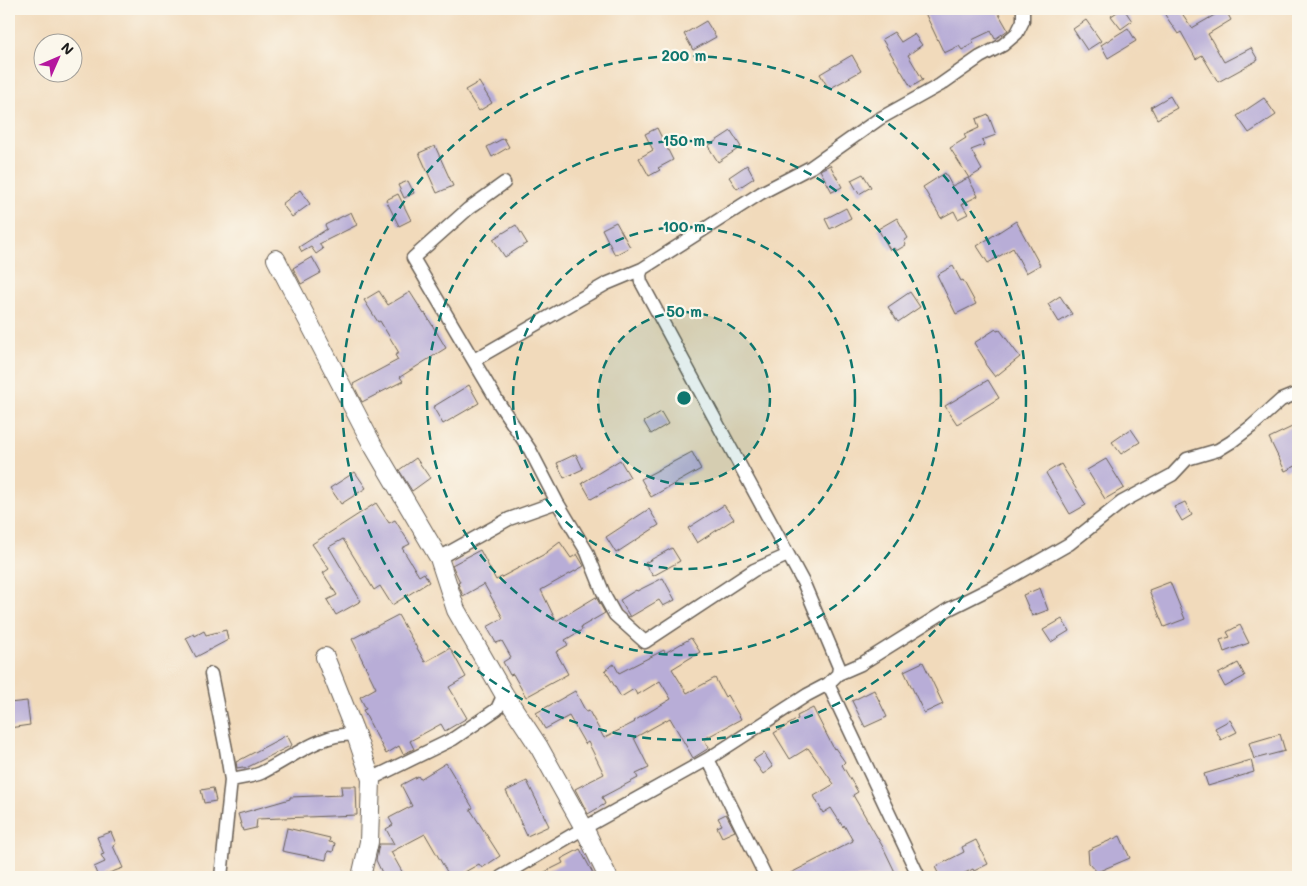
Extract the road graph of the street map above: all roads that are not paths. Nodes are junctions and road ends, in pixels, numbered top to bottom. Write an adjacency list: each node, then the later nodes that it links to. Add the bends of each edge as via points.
1 (1023, 9): 4 (street, via 1023,21 1017,33 1003,45)
2 (504, 183): 5 (street, via 468,209 413,258)
3 (276, 259): 9 (street, via 372,444)
4 (642, 269): 5 (street, via 606,284); 8 (street, via 641,282)
5 (474, 360): 7 (street, via 530,450)
6 (1298, 393): 12 (street, via 1281,400 1218,450 1186,459 1172,475 1122,502 1069,544 949,609 861,664)
7 (556, 502): 8 (street, via 588,552 615,615 645,642 754,570); 9 (street, via 509,520)
8 (788, 555): 12 (street, via 839,666)
9 (439, 558): 14 (street, via 456,610)
10 (325, 657): 15 (street)
11 (211, 674): 18 (street)
12 (838, 674): 13 (street)
13 (828, 684): 16 (street); 25 (street)
14 (500, 702): 17 (street, via 453,739); 19 (street, via 516,714 539,747)
15 (356, 734): 17 (street); 18 (street, via 344,733 315,743 258,774)
16 (708, 759): 19 (street); 24 (street)
17 (371, 778): 21 (street, via 369,842)
18 (231, 780): 20 (street)
19 (584, 828): 22 (street); 23 (street)
20 (221, 877)
21 (361, 877)
22 (501, 877)
23 (608, 877)
24 (766, 877)
25 (919, 877)

